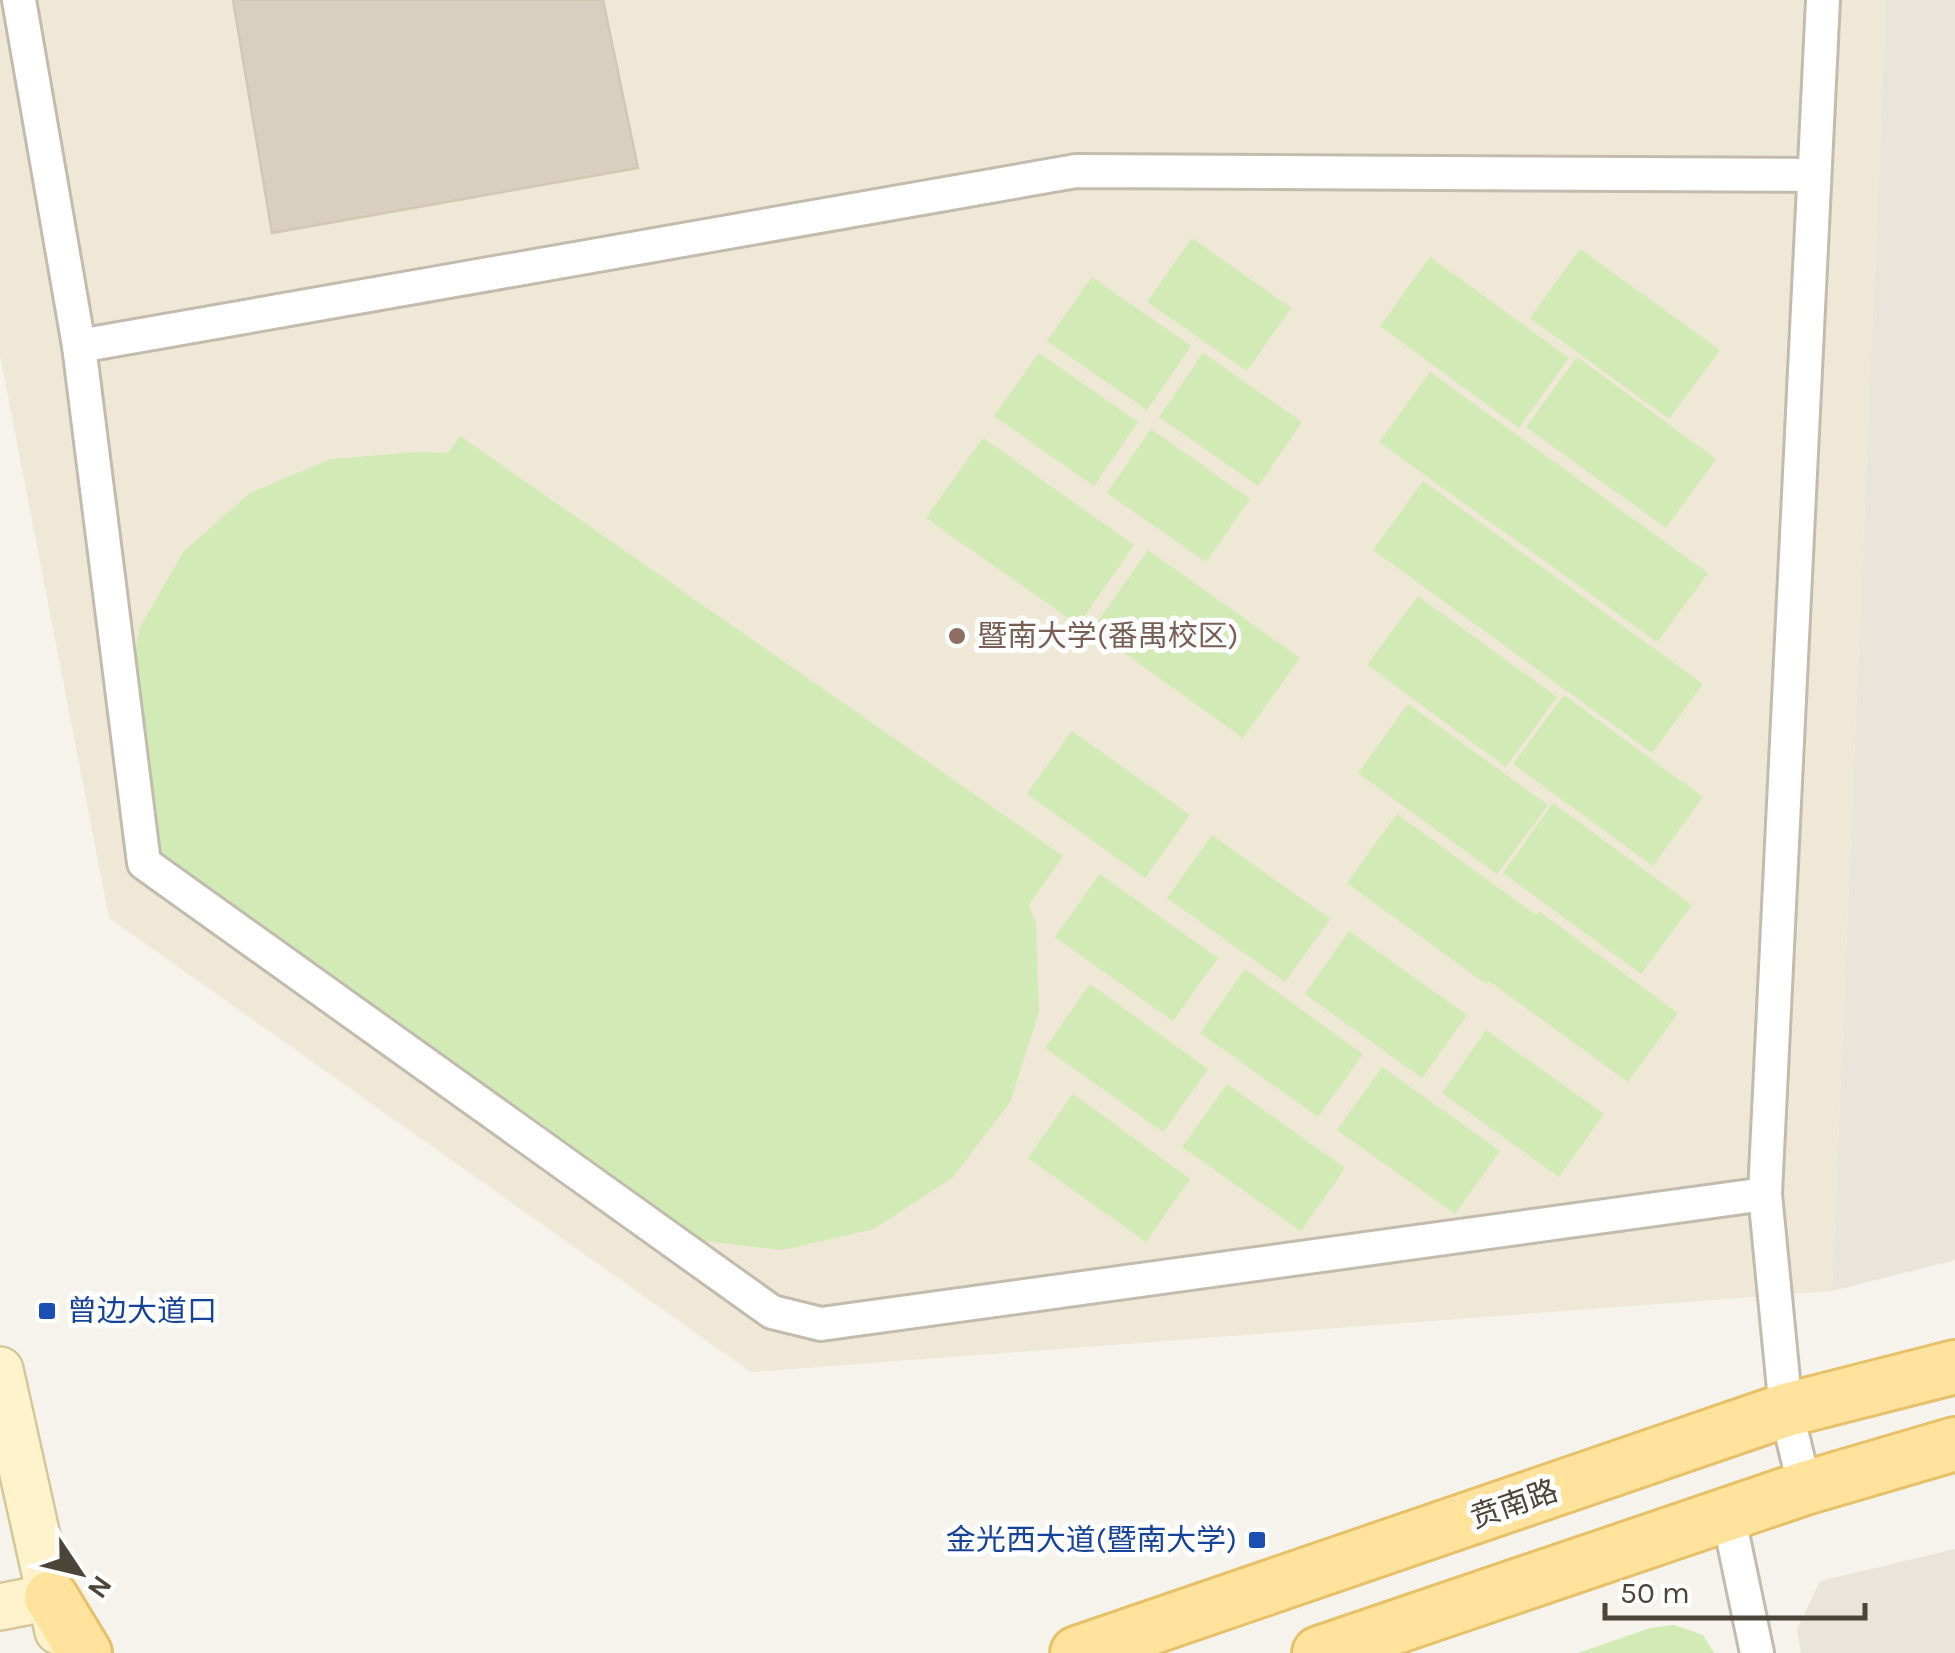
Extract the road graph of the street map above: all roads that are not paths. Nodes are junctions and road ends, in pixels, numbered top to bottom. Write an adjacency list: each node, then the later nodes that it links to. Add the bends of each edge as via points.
1 (19, 0): 4 (street)
2 (1822, 0): 3 (street)
3 (1814, 175): 4 (street, via 1076,171); 5 (street)
4 (79, 346): 5 (street, via 144,863 772,1312 821,1324)
5 (1766, 1194): 8 (street)
6 (1955, 1367): 8 (main road, 贲南路)
7 (0, 1370): 12 (main road)
8 (1786, 1410): 10 (street); 16 (main road, 贲南路)
9 (1955, 1444): 10 (main road)
10 (1804, 1488): 11 (main road)
11 (1728, 1514): 17 (main road); 18 (street)
12 (52, 1597): 13 (main road); 14 (main road); 15 (main road)
13 (0, 1607)
14 (62, 1653)
15 (85, 1653)
16 (1077, 1653)
17 (1318, 1653)
18 (1757, 1653)

